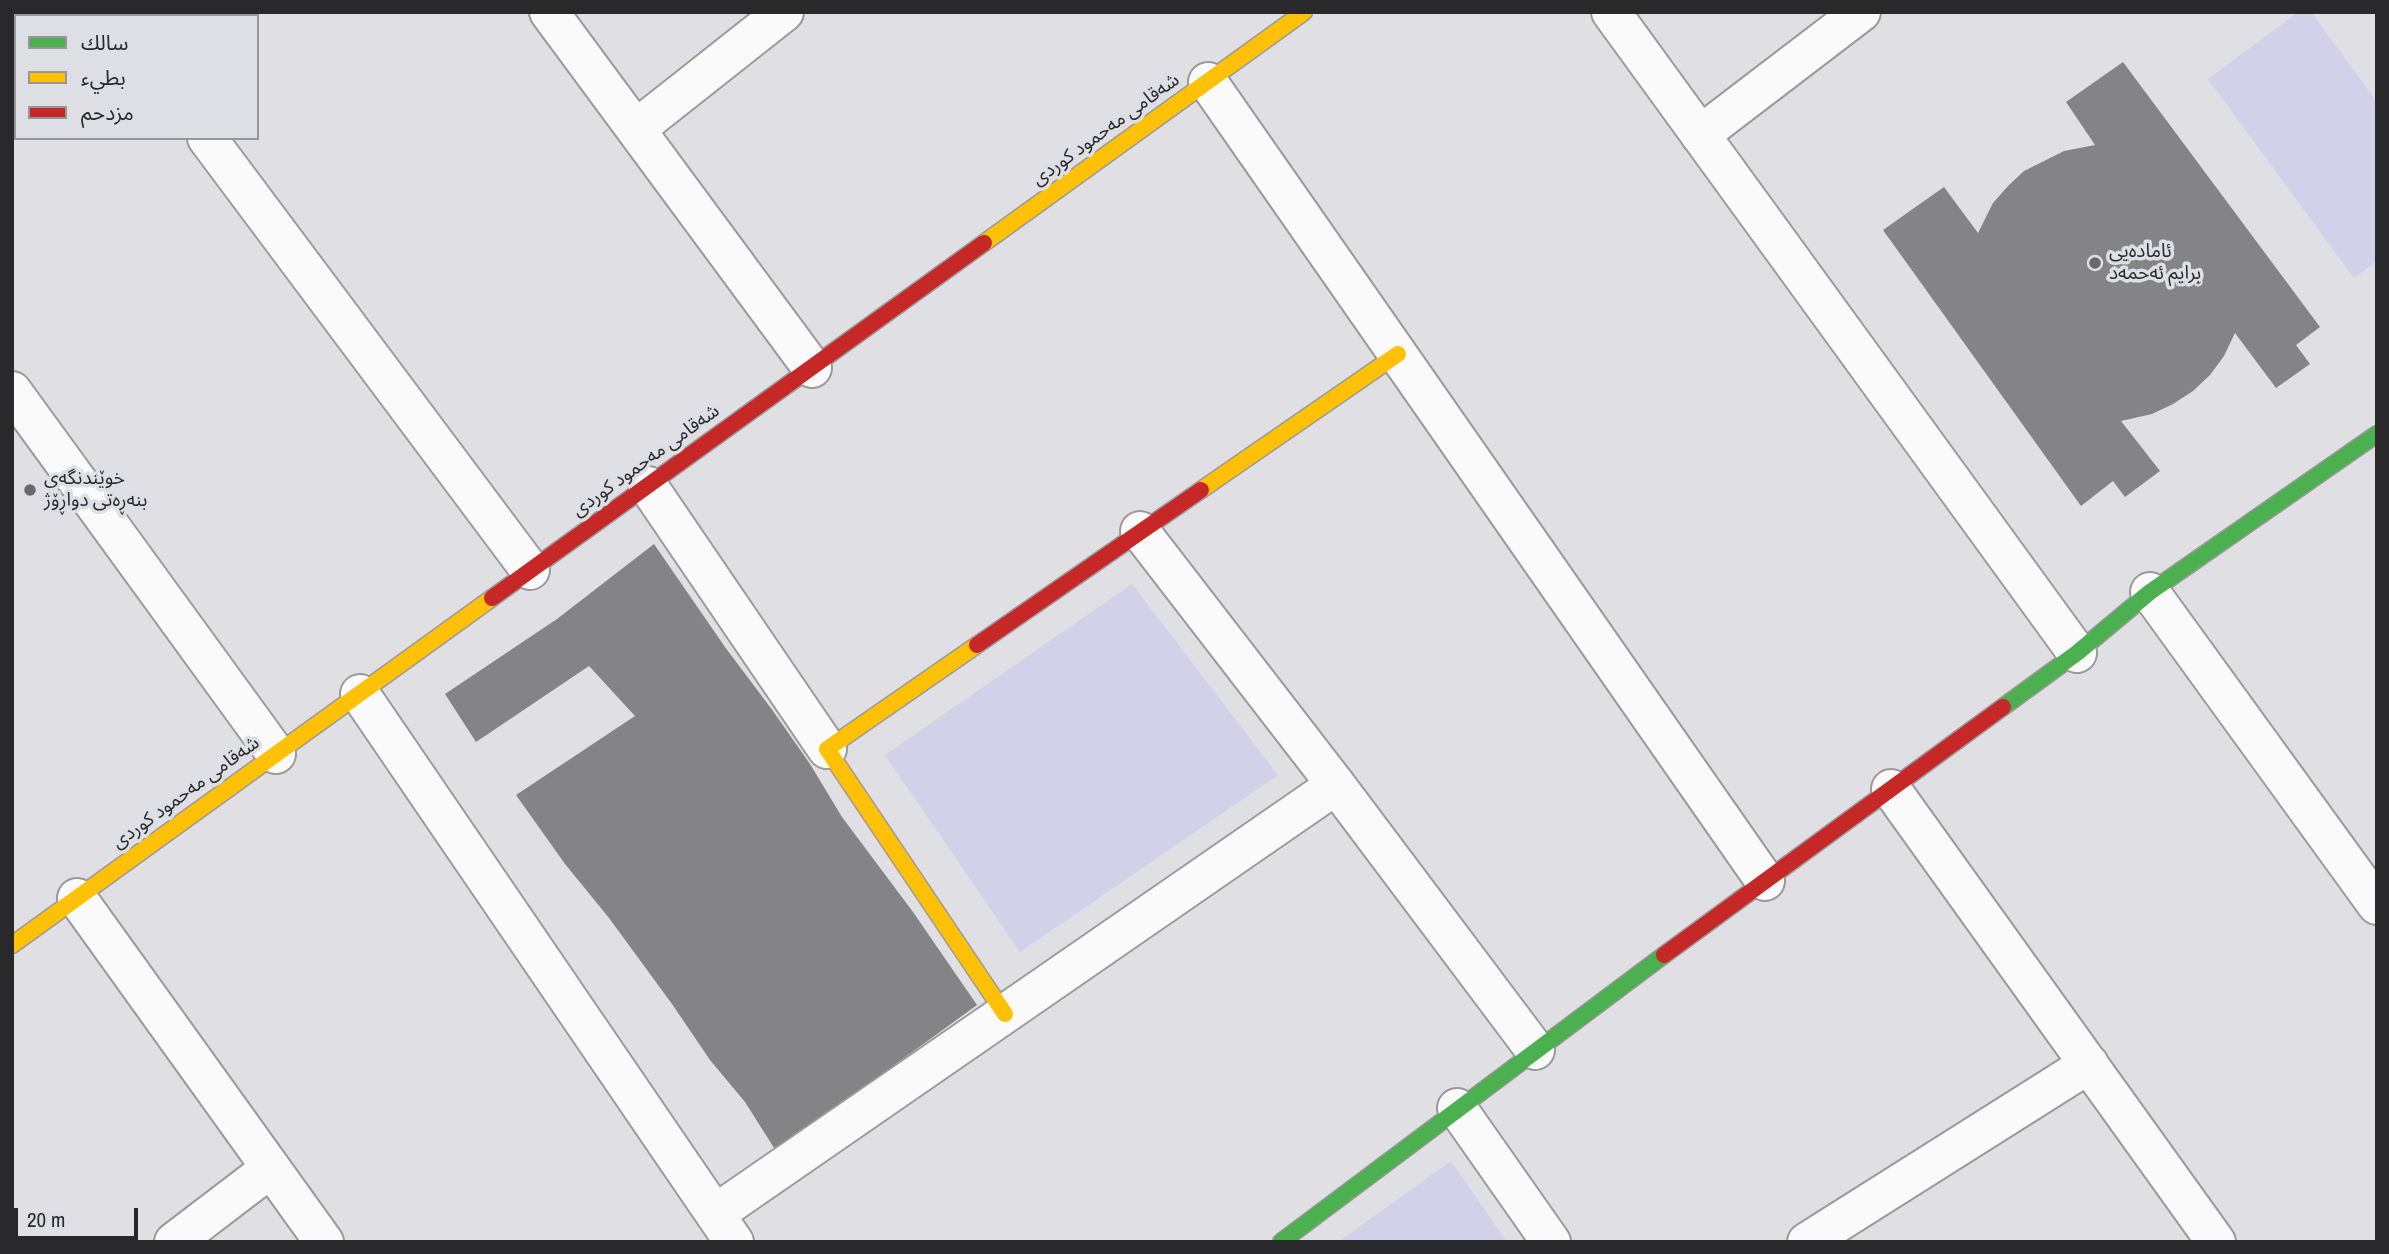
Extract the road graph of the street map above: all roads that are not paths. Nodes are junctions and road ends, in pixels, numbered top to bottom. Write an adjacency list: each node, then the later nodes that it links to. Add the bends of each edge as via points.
1 (549, 12): 7 (street)
2 (784, 12): 7 (street)
3 (1304, 12): 6 (street, شەقامی مەحمود کوردی)
4 (1611, 12): 8 (street)
5 (1861, 12): 8 (street)
6 (1208, 82): 10 (street); 11 (street, شەقامی مەحمود کوردی)
7 (636, 130): 11 (street)
8 (1700, 135): 18 (street)
9 (208, 140): 16 (street)
10 (1398, 355): 15 (street); 24 (street)
11 (812, 368): 14 (street, شەقامی مەحمود کوردی)
12 (12, 391): 21 (street)
13 (2377, 434): 17 (street)
14 (648, 486): 16 (street, شەقامی مەحمود کوردی); 20 (street)
15 (1140, 531): 20 (street); 22 (street)
16 (530, 570): 19 (street, شەقامی مەحمود کوردی)
17 (2150, 592): 18 (street); 26 (street)
18 (2077, 653): 23 (street)
19 (360, 694): 21 (street, شەقامی مەحمود کوردی); 33 (street)
20 (827, 749): 28 (street)
21 (276, 754): 25 (street, شەقامی مەحمود کوردی)
22 (1336, 785): 28 (street); 29 (street)
23 (1891, 789): 24 (street); 30 (street)
24 (1765, 881): 29 (street)
25 (77, 898): 27 (street, شەقامی مەحمود کوردی); 32 (street)
26 (2377, 905)
27 (12, 945)
28 (1005, 1014): 33 (street)
29 (1535, 1050): 31 (street)
30 (2089, 1064): 38 (street); 39 (street)
31 (1457, 1108): 36 (street); 37 (street)
32 (271, 1168): 34 (street); 35 (street)
33 (724, 1228)
34 (174, 1242)
35 (324, 1242)
36 (1281, 1242)
37 (1551, 1242)
38 (1807, 1242)
39 (2216, 1242)

